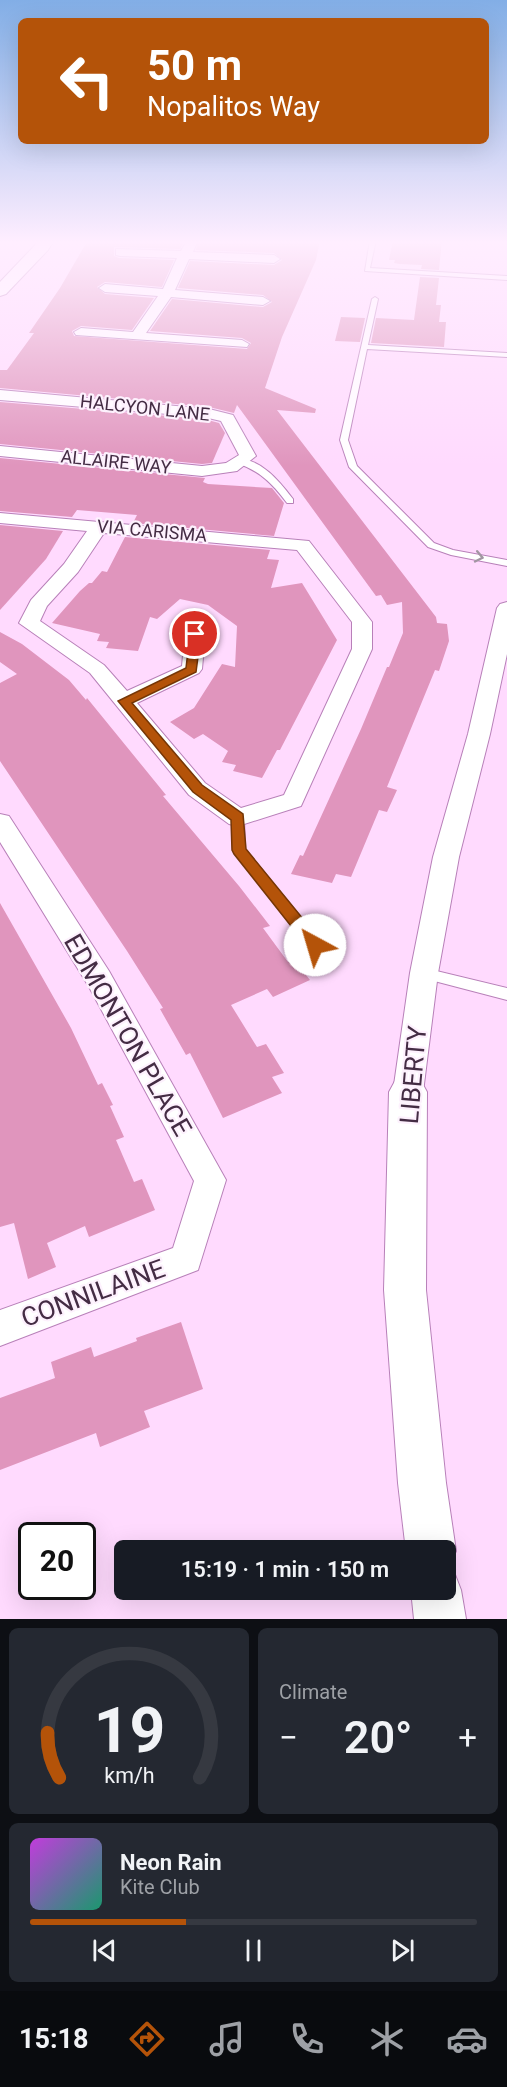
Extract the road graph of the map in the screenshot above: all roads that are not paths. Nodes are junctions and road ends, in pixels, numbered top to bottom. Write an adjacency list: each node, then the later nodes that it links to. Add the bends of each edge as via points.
1 (151, 316): 4 (street)
2 (372, 316): 6 (lane)
3 (81, 332): 4 (street)
4 (137, 336): 5 (street)
5 (242, 344)
6 (365, 347): 7 (lane); 14 (lane, one-way to 14, via 344,440 353,467 431,545)
7 (507, 356)
8 (0, 395): 10 (street, HALCYON LANE, via 204,411 227,418 248,456)
9 (0, 450): 10 (street, ALLAIRE WAY, via 202,471)
10 (236, 464): 11 (lane, via 260,468 273,477)
11 (290, 501)
12 (0, 518): 13 (street, VIA CARISMA)
13 (99, 527): 18 (street, via 71,568 38,604 29,623 97,669); 19 (street, VIA CARISMA, via 303,545 362,622 362,649 293,800)
14 (507, 563)
15 (507, 608): 17 (street, LIBERTY)
16 (195, 634): 18 (street, via 192,669)
17 (500, 668): 22 (street, LIBERTY, via 478,734 446,857)
18 (124, 701): 19 (street, via 197,789)
19 (238, 818): 21 (lane, via 239,850)
20 (0, 822): 25 (street, EDMONTON PLACE, via 99,979 210,1180)
21 (315, 945)
22 (424, 973): 23 (lane); 24 (street, LIBERTY)
23 (507, 994)
24 (408, 1092): 27 (street, LIBERTY, via 405,1290)
25 (186, 1259): 26 (street, CONNILAINE)
26 (0, 1328)
27 (430, 1540)
28 (437, 1600): 29 (street)
29 (440, 1619)

